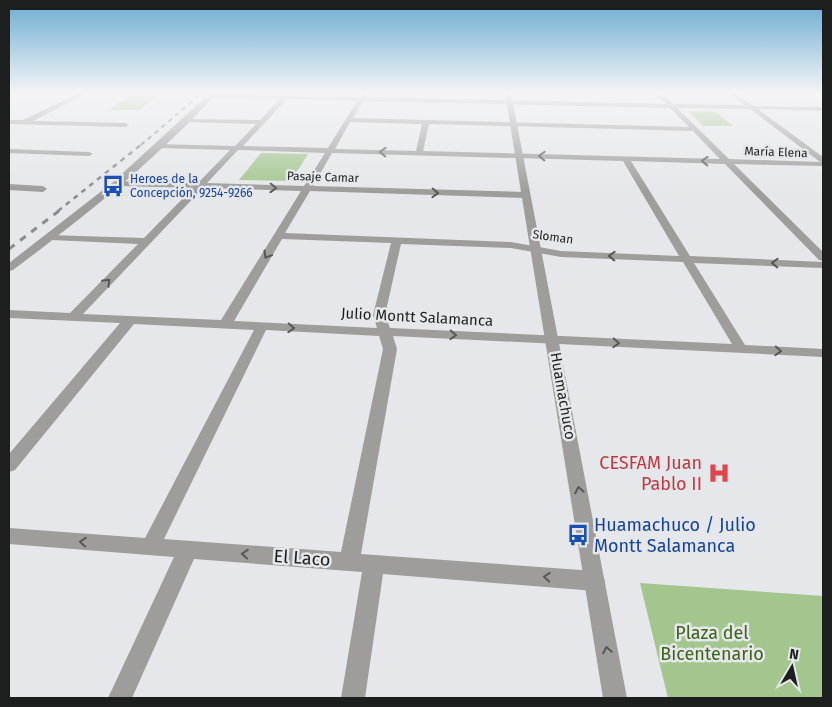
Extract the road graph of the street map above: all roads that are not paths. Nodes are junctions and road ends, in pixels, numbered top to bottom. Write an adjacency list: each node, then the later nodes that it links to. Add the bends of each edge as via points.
1 (180, 126): 10 (street)
2 (258, 126): 11 (street)
3 (344, 126): 12 (street)
4 (425, 126): 14 (street)
5 (514, 126): 16 (street, Huamachuco)
6 (586, 126): 9 (street)
7 (692, 126): 9 (street)
8 (777, 126): 18 (street)
9 (695, 129): 19 (street)
10 (159, 146): 11 (street, María Elena); 21 (street)
11 (237, 148): 12 (street, María Elena); 22 (street)
12 (330, 150): 14 (street, María Elena, one-way to 12); 25 (street)
13 (9, 151): 15 (street)
14 (419, 153): 16 (street, María Elena)
15 (89, 154)
16 (519, 156): 17 (street, María Elena, one-way to 16); 26 (street, Huamachuco)
17 (626, 159): 19 (street, María Elena, one-way to 17); 33 (street)
18 (823, 160)
19 (727, 161): 20 (street, María Elena); 32 (street)
20 (823, 164)
21 (119, 183): 22 (street, Pasaje Camar); 27 (street)
22 (200, 185): 25 (street, Pasaje Camar, one-way to 25); 30 (street)
23 (9, 188): 24 (street)
24 (43, 189)
25 (307, 189): 26 (street, Pasaje Camar, one-way to 26); 28 (street)
26 (526, 196): 31 (street, Huamachuco)
27 (52, 236): 30 (street); 35 (street)
28 (278, 236): 29 (street, Sloman); 39 (street, one-way to 39)
29 (397, 240): 31 (street, Sloman); 41 (street, via 379,316)
30 (147, 241): 37 (street, one-way to 30)
31 (536, 249): 33 (street, Sloman, one-way to 31, via 561,254); 42 (street, Huamachuco)
32 (823, 258)
33 (686, 259): 34 (street, Sloman, one-way to 33); 43 (street)
34 (823, 265)
35 (9, 268)
36 (9, 314): 37 (street, Julio Montt Salamanca)
37 (73, 317): 38 (street, Julio Montt Salamanca)
38 (130, 320): 39 (street, Julio Montt Salamanca); 45 (street)
39 (225, 324): 40 (street, Julio Montt Salamanca)
40 (262, 326): 41 (street, Julio Montt Salamanca, one-way to 41); 48 (street)
41 (385, 332): 42 (street, Julio Montt Salamanca, one-way to 42); 50 (street, via 390,349)
42 (553, 340): 43 (street, Julio Montt Salamanca, one-way to 43); 52 (street, Huamachuco, one-way to 42)
43 (741, 349): 44 (street, Julio Montt Salamanca, one-way to 44)
44 (823, 353)
45 (15, 450): 46 (street)
46 (9, 465)
47 (9, 536): 48 (street, El Laco, one-way to 47)
48 (150, 547): 49 (street, El Laco)
49 (188, 549): 50 (street, El Laco, one-way to 49); 53 (street)
50 (349, 562): 51 (street, El Laco)
51 (374, 564): 52 (street, El Laco, one-way to 51); 54 (street)
52 (595, 581): 55 (street, Huamachuco, one-way to 52)
53 (120, 698)
54 (353, 698)
55 (616, 698)

